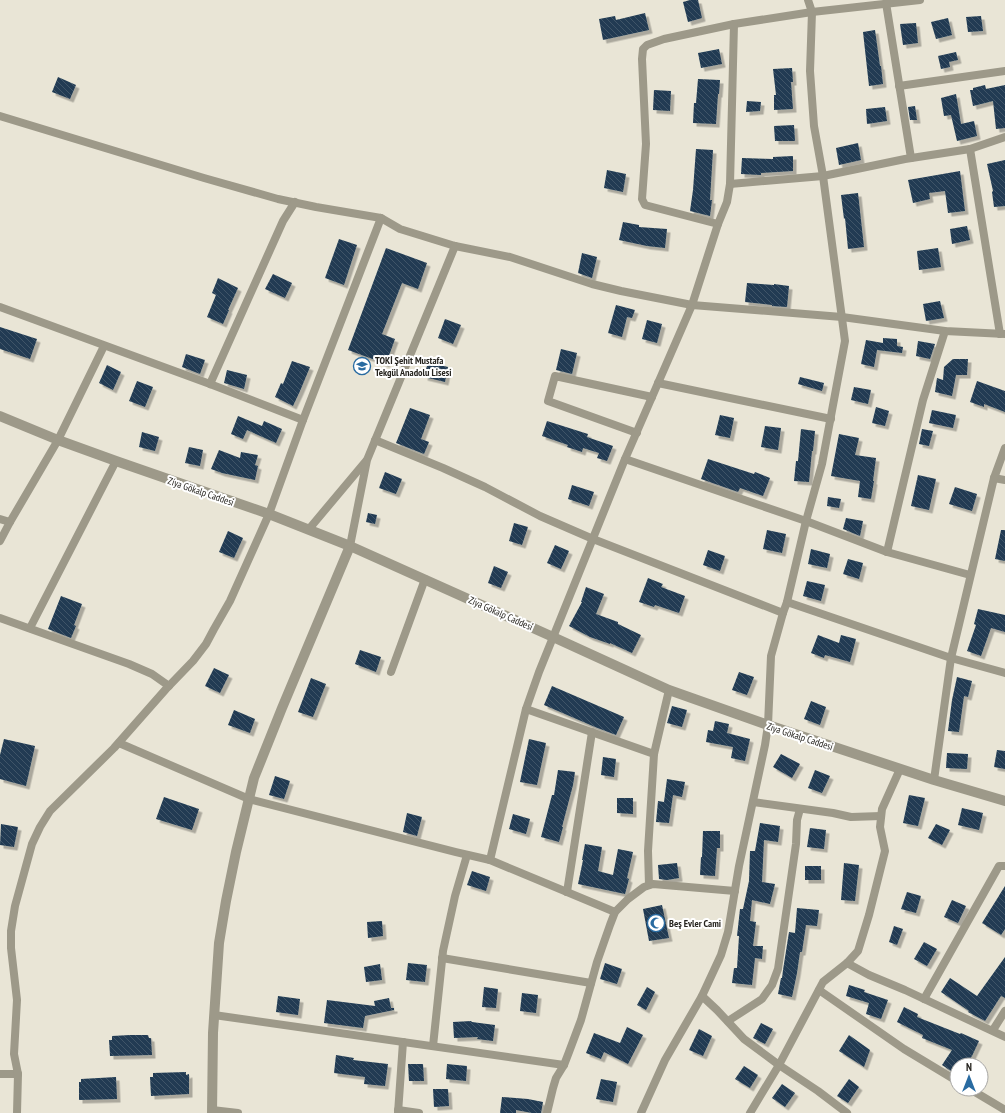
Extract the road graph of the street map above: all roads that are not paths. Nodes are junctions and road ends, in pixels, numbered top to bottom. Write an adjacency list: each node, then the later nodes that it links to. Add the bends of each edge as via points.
1 (808, 0): 4 (street)
2 (920, 0): 3 (street)
3 (886, 3): 4 (street); 7 (street)
4 (812, 12): 5 (street); 12 (street, via 810,71 814,126)
5 (734, 24): 13 (street); 16 (street, via 647,44 643,49 642,59 646,144 642,198 645,205)
6 (1005, 71): 7 (street)
7 (899, 86): 11 (street)
8 (0, 116): 14 (street, via 204,178)
9 (1005, 137): 10 (street)
10 (970, 149): 11 (street); 22 (street)
11 (912, 158): 12 (street)
12 (823, 176): 13 (street); 20 (street)
13 (730, 184): 16 (street, via 727,202)
14 (295, 202): 15 (street); 25 (street, via 283,221)
15 (381, 218): 17 (street, via 400,229); 29 (street)
16 (718, 224): 18 (street)
17 (455, 246): 18 (street, via 510,256 592,284); 32 (street)
18 (692, 305): 20 (street); 24 (street)
19 (0, 307): 23 (street)
20 (842, 317): 21 (street); 28 (street, via 845,341)
21 (945, 331): 22 (street); 47 (street, via 922,400)
22 (1003, 334)
23 (104, 346): 25 (street); 31 (street)
24 (658, 383): 26 (street); 28 (street)
25 (210, 384): 29 (street)
26 (652, 397): 30 (street); 30 (street, via 555,376 548,401)
27 (0, 416): 31 (street, Ziya Gökalp Caddesi)
28 (831, 419): 41 (street)
29 (303, 420): 39 (street)
30 (637, 433): 34 (street)
31 (58, 440): 36 (street, Ziya Gökalp Caddesi); 42 (street)
32 (375, 440): 35 (street); 44 (street, via 444,468 540,516)
33 (1005, 448): 37 (street)
34 (625, 459): 41 (street); 44 (street)
35 (366, 460): 43 (street); 46 (street)
36 (116, 461): 39 (street, Ziya Gökalp Caddesi); 53 (street)
37 (994, 478): 38 (street); 48 (street)
38 (1005, 480)
39 (269, 514): 43 (street, Ziya Gökalp Caddesi); 58 (street, via 230,601 206,644)
40 (0, 519): 42 (street)
41 (806, 521): 47 (street); 50 (street)
42 (10, 522): 45 (street)
43 (309, 529): 46 (street, Ziya Gökalp Caddesi)
44 (593, 539): 51 (street); 54 (street)
45 (0, 541)
46 (350, 546): 49 (street, Ziya Gökalp Caddesi); 67 (street, via 254,778)
47 (887, 552): 48 (street)
48 (970, 576): 55 (street)
49 (424, 579): 54 (street, Ziya Gökalp Caddesi); 56 (street)
50 (787, 602): 51 (street); 55 (street)
51 (784, 613): 61 (street, via 771,656)
52 (0, 618): 53 (street)
53 (30, 628): 58 (street, via 129,664 152,674)
54 (553, 637): 59 (street, Ziya Gökalp Caddesi); 60 (street)
55 (951, 658): 57 (street); 66 (street)
56 (391, 672)
57 (1005, 673)
58 (169, 686): 63 (street)
59 (668, 690): 61 (street, Ziya Gökalp Caddesi); 64 (street)
60 (526, 709): 62 (street); 73 (street)
61 (768, 725): 65 (street, Ziya Gökalp Caddesi); 69 (street)
62 (592, 732): 64 (street); 77 (street)
63 (119, 743): 67 (street); 95 (street, via 50,811 32,844 11,931 16,1000 14,1054)
64 (654, 754): 75 (street, via 648,851)
65 (900, 769): 66 (street, Ziya Gökalp Caddesi); 71 (street)
66 (934, 780): 68 (street, Ziya Gökalp Caddesi)
67 (249, 799): 72 (street); 86 (street, via 219,943)
68 (1005, 800)
69 (753, 802): 70 (street); 76 (street)
70 (800, 809): 71 (street, via 851,817); 87 (street, via 778,969 762,999)
71 (881, 816): 80 (street, via 880,827 885,851 858,951)
72 (467, 855): 73 (street); 79 (street)
73 (490, 860): 77 (street)
74 (1005, 866): 84 (street, via 999,866)
75 (649, 885): 76 (street); 78 (street, via 628,899)
76 (735, 891): 83 (street, via 721,955)
77 (567, 892): 78 (street)
78 (615, 912): 81 (street)
79 (442, 958): 81 (street); 91 (street)
80 (847, 962): 82 (street, via 823,982); 84 (street, via 869,975)
81 (591, 983): 92 (street, via 581,1020)
82 (819, 990): 93 (street); 96 (street, via 904,1049)
83 (702, 996): 87 (street); 105 (street, via 665,1060)
84 (924, 999): 88 (street)
85 (1005, 1011): 88 (street)
86 (214, 1014): 90 (street); 100 (street)
87 (728, 1021): 93 (street, via 744,1039)
88 (993, 1030): 89 (street)
89 (1005, 1037)
90 (403, 1042): 91 (street); 99 (street)
91 (433, 1046): 92 (street)
92 (564, 1065): 104 (street, via 552,1088)
93 (779, 1065): 106 (street); 107 (street)
94 (0, 1074): 95 (street)
95 (18, 1074): 101 (street)
96 (949, 1076)
97 (983, 1097): 98 (street)
98 (1005, 1110)
99 (398, 1111): 103 (street)
100 (212, 1112): 102 (street)
101 (17, 1113)
102 (238, 1113)
103 (419, 1113)
104 (547, 1113)
105 (641, 1113)
106 (750, 1113)
107 (847, 1113)

